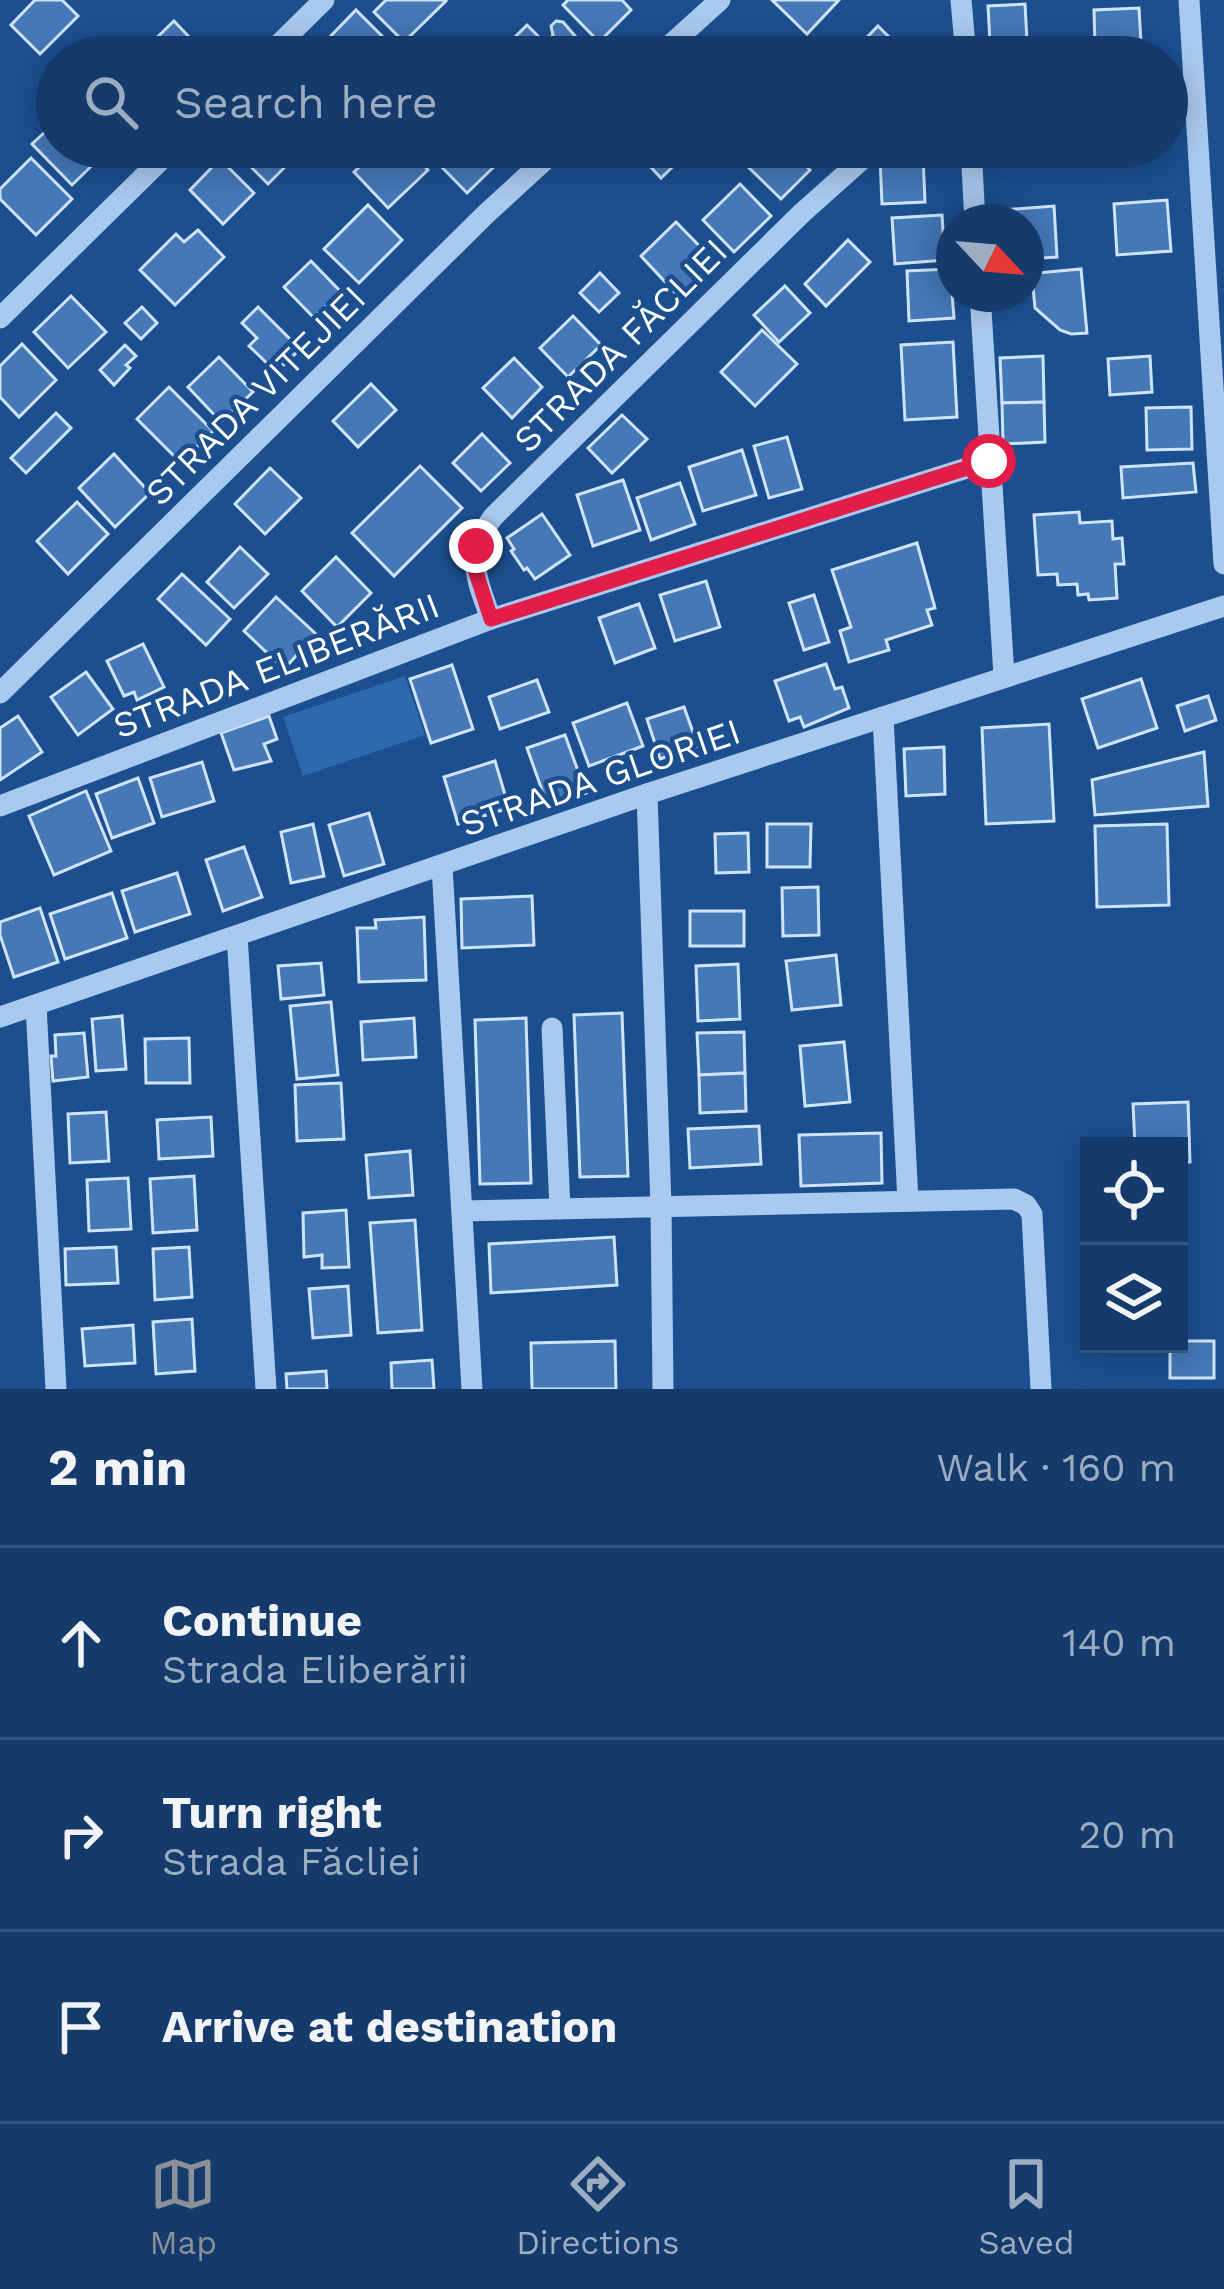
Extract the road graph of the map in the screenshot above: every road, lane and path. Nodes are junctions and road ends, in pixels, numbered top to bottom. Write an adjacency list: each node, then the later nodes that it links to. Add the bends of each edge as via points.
1 (324, 0): 5 (street)
2 (719, 0): 6 (street)
3 (961, 0): 7 (street)
4 (1189, 0): 15 (street)
5 (287, 36)
6 (680, 36)
7 (964, 36)
8 (153, 168): 14 (street)
9 (536, 168): 21 (street, STRADA VITEJIEI)
10 (853, 168): 19 (street, STRADA FĂCLIEI, via 493,517 474,566)
11 (972, 168): 12 (street)
12 (975, 204)
13 (981, 312): 16 (street)
14 (0, 318)
15 (1221, 442): 17 (street)
16 (989, 461): 19 (street, STRADA ELIBERĂRII); 20 (street)
17 (1224, 564)
18 (1224, 606): 20 (street, STRADA GLORIEI)
19 (491, 619): 24 (street, STRADA ELIBERĂRII)
20 (1004, 676): 22 (street, STRADA GLORIEI)
21 (0, 693)
22 (883, 717): 23 (street, STRADA GLORIEI); 30 (street)
23 (647, 794): 25 (street, STRADA GLORIEI); 31 (street)
24 (0, 806)
25 (442, 866): 26 (street, STRADA GLORIEI); 33 (street)
26 (237, 935): 27 (street, STRADA GLORIEI); 35 (street)
27 (36, 1005): 28 (street, STRADA GLORIEI); 34 (street)
28 (0, 1017)
29 (552, 1028): 32 (street)
30 (908, 1202): 31 (street); 38 (street, via 1026,1205)
31 (661, 1207): 32 (street); 37 (street)
32 (560, 1209): 33 (street)
33 (462, 1211): 36 (street)
34 (56, 1389)
35 (266, 1389)
36 (472, 1389)
37 (663, 1389)
38 (1041, 1389)

